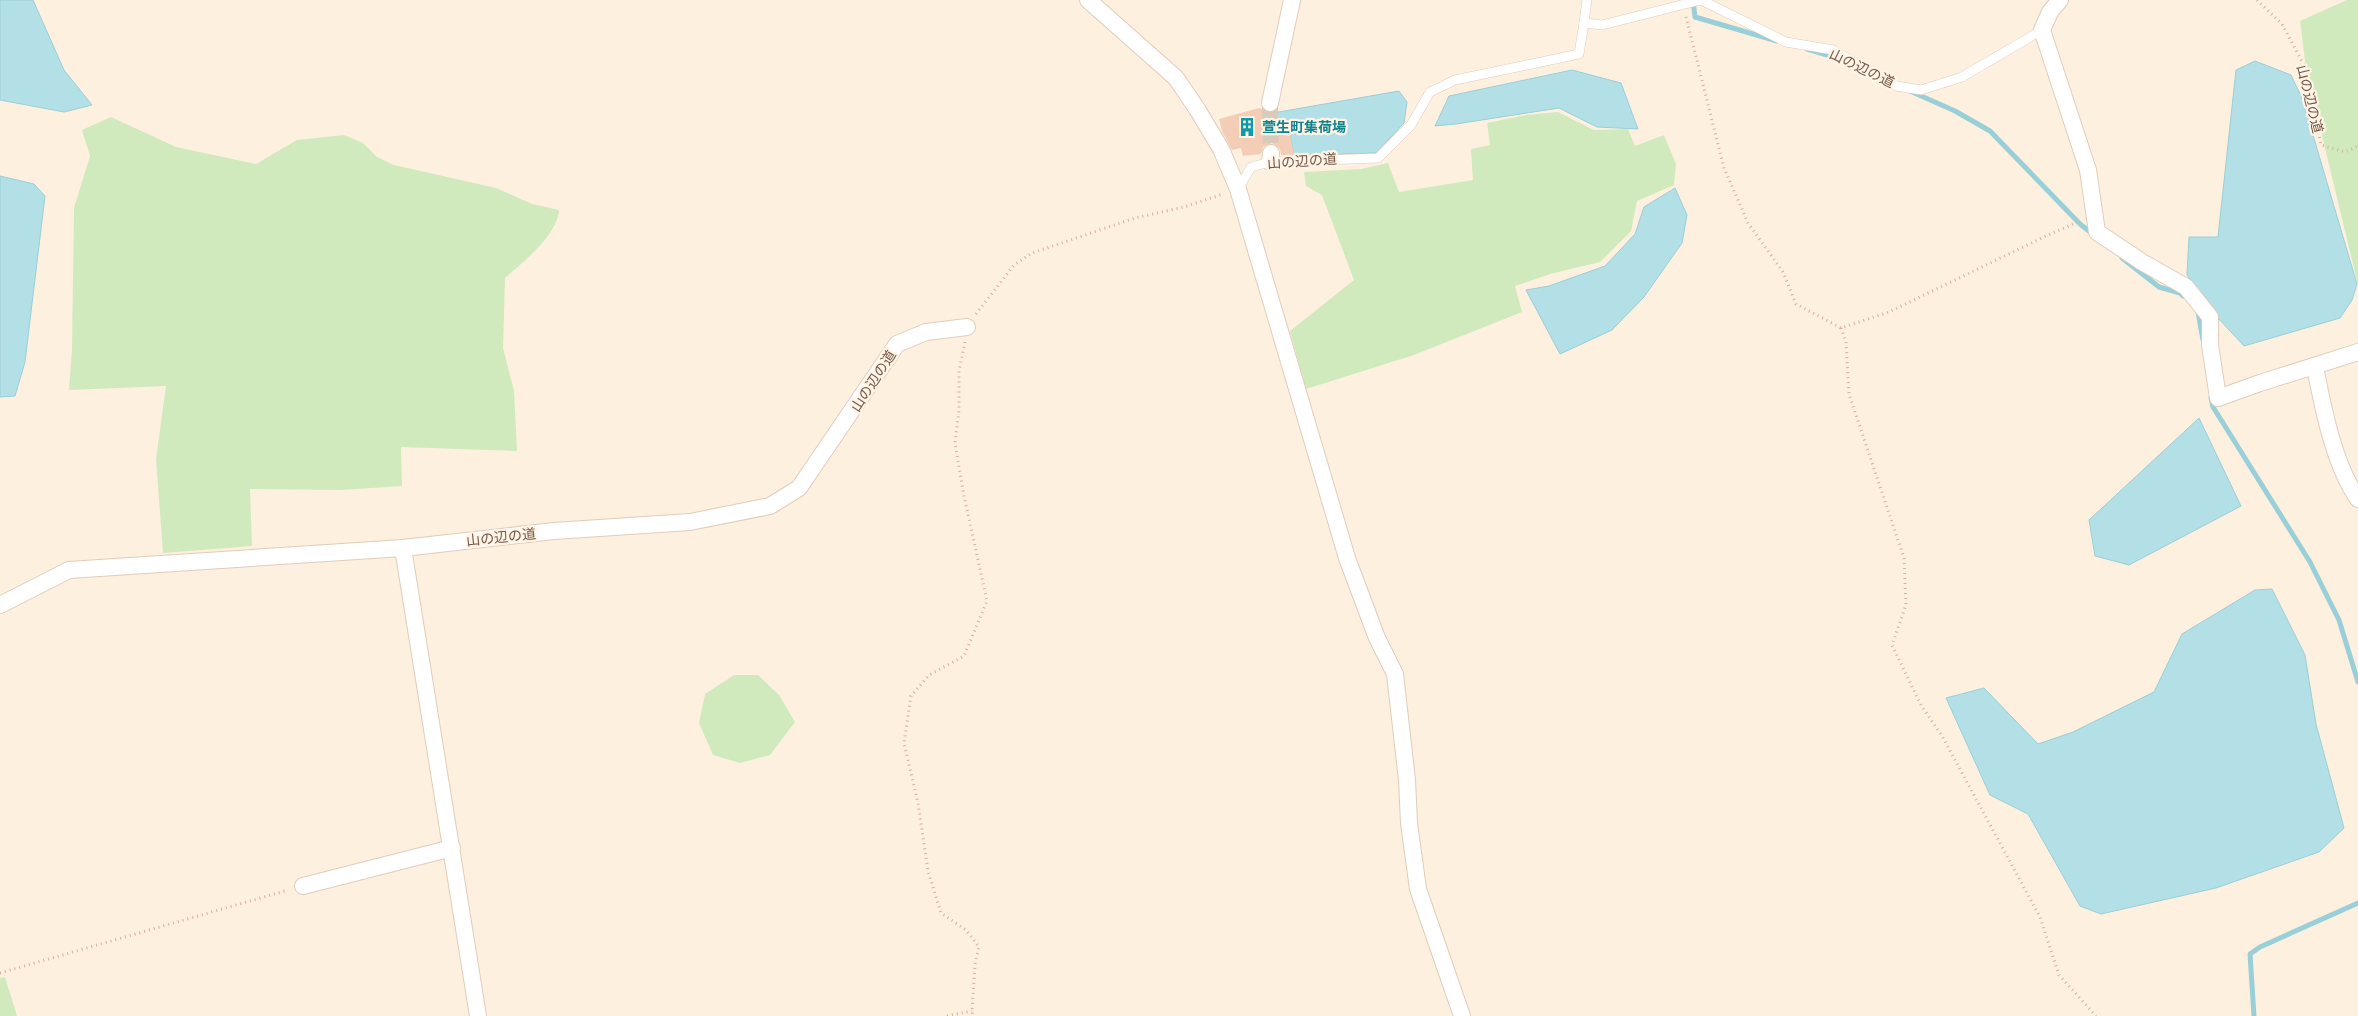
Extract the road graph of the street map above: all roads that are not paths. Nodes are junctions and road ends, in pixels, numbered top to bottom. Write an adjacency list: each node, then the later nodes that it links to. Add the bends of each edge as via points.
1 (1088, 0): 9 (street, via 1176,78 1221,149)
2 (1292, 0): 8 (street)
3 (1587, 0): 6 (lane)
4 (1701, 0): 6 (lane, 山の辺の道, via 1602,25); 7 (lane, 山の辺の道, via 1786,42 1833,50 1896,86 1921,90 1962,77)
5 (2060, 0): 7 (street)
6 (1584, 23): 9 (lane, 山の辺の道, via 1579,54 1463,78 1430,92 1411,125 1378,158 1271,157 1251,167)
7 (2042, 30): 12 (street, via 2088,170 2097,232 2186,287 2210,317 2210,346 2218,398)
8 (1270, 103)
9 (1238, 189): 19 (street, via 1347,558 1377,638 1395,674 1418,888)
10 (967, 327): 14 (street, 山の辺の道, via 926,332 897,344 799,488 770,506 690,522 554,531)
11 (2358, 352): 12 (street)
12 (2315, 367): 13 (street, via 2323,407 2344,475)
13 (2358, 499)
14 (403, 548): 15 (street, 山の辺の道, via 69,570); 16 (street)
15 (0, 605)
16 (452, 848): 17 (street); 18 (street)
17 (303, 886)
18 (478, 1016)
19 (1462, 1016)

